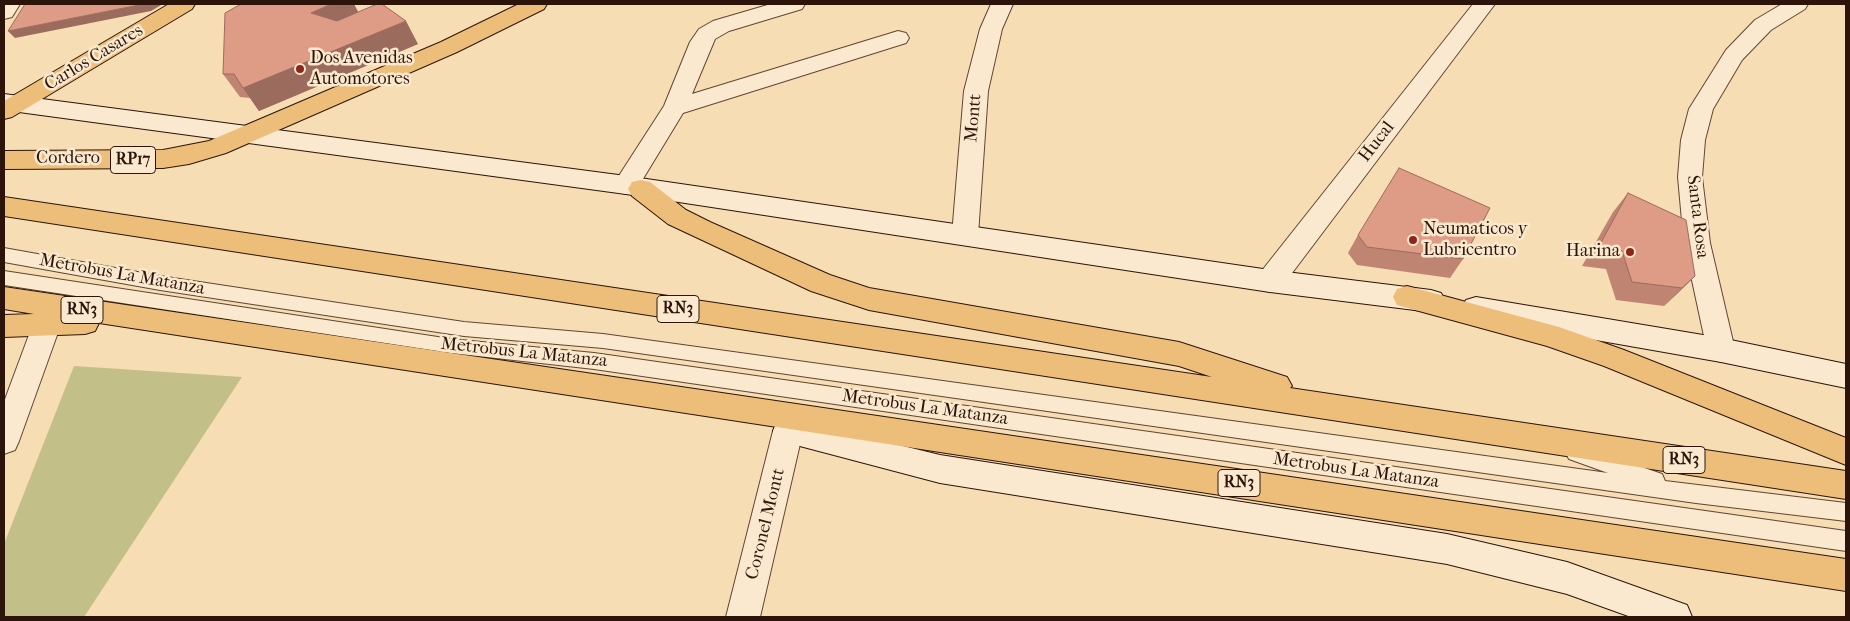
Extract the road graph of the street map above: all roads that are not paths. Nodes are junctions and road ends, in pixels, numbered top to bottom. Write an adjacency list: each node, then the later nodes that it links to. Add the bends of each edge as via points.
1 (9, 4): 8 (street)
2 (184, 4): 10 (main road, Carlos Casares)
3 (536, 4): 12 (main road, RP17, via 449,47)
4 (794, 4): 11 (street, via 721,26 707,34)
5 (1002, 4): 16 (street, Montt, via 976,91)
6 (1484, 4): 19 (street, Hucal)
7 (1797, 4): 26 (street, Santa Rosa, via 1763,25 1734,55 1701,108 1690,177 1698,243)
8 (4, 12)
9 (898, 38): 11 (street)
10 (8, 106): 12 (street)
11 (675, 107): 14 (street)
12 (248, 134): 13 (main road, Cordero / RP17, via 208,150 163,159); 14 (street)
13 (4, 160)
14 (634, 187): 16 (street); 29 (main road, via 677,217 701,229 821,283 869,299 1179,354)
15 (4, 207): 29 (main road, RN3)
16 (965, 236): 19 (street)
17 (4, 255): 35 (lane, Metrobus La Matanza, via 464,329 603,340)
18 (4, 278): 25 (lane, Metrobus La Matanza)
19 (1270, 281): 20 (street)
20 (1407, 297): 26 (street); 33 (main road, via 1549,335)
21 (4, 298): 22 (main road, RN3)
22 (161, 321): 23 (main road); 28 (main road, RN3)
23 (47, 324): 24 (main road); 32 (street)
24 (4, 326)
25 (452, 346): 28 (lane, via 560,364); 37 (lane, Metrobus La Matanza, via 594,361)
26 (1721, 350): 27 (street)
27 (1846, 376)
28 (632, 392): 30 (main road, RN3); 38 (main road, RN3)
29 (1352, 411): 31 (main road, RN3)
30 (788, 431): 39 (street, Coronel Montt); 40 (street, via 940,469 1447,549 1567,578)
31 (1522, 435): 34 (main road, RN3); 35 (lane, Metrobus La Matanza)
32 (4, 441)
33 (1846, 452)
34 (1846, 485)
35 (1696, 494): 36 (lane, Metrobus La Matanza)
36 (1846, 512)
37 (1846, 542)
38 (1846, 575)
39 (743, 617)
40 (1674, 617)

